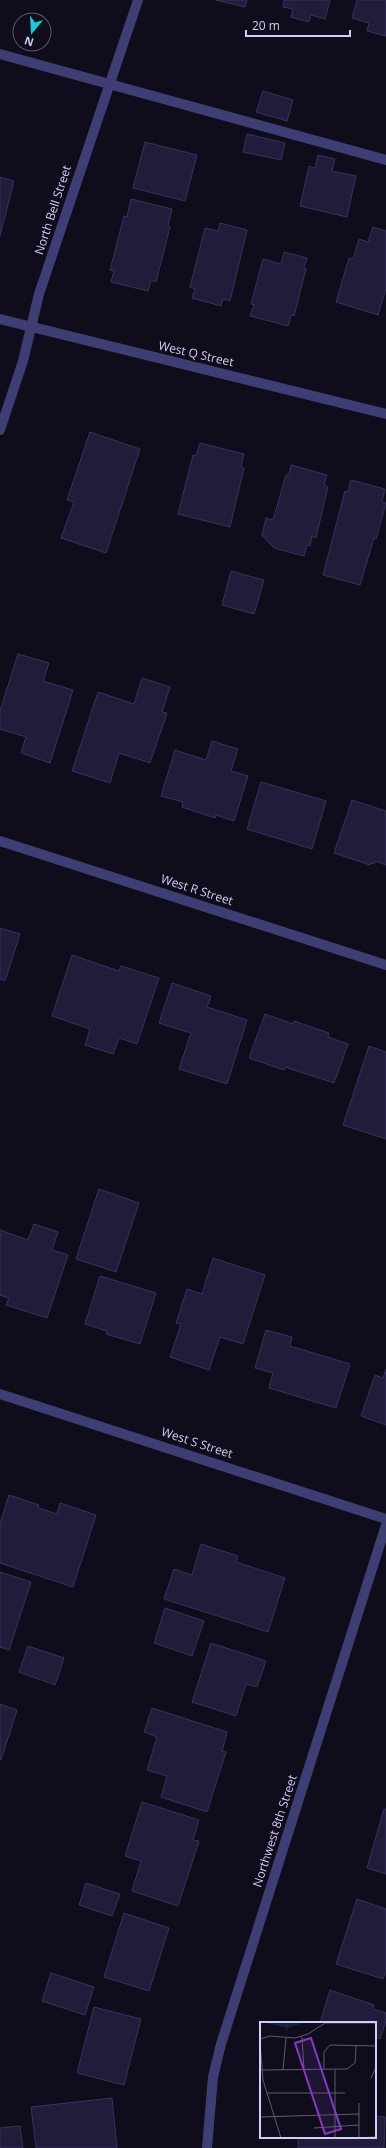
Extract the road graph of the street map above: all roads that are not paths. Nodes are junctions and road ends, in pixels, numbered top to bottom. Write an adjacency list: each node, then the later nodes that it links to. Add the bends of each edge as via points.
1 (138, 0): 3 (street, North Bell Street)
2 (0, 54): 3 (street)
3 (109, 84): 4 (street); 6 (street, North Bell Street, via 39,294)
4 (386, 160)
5 (0, 319): 6 (street, West Q Street)
6 (31, 327): 7 (street, West Q Street); 8 (street, North Bell Street, via 23,361)
7 (386, 414)
8 (0, 430)
9 (0, 841): 10 (street, West R Street)
10 (386, 965)
11 (0, 1394): 12 (street, West S Street)
12 (386, 1519)
13 (386, 1525): 14 (street, Northwest 8th Street, via 221,2044 213,2077)
14 (207, 2148)

